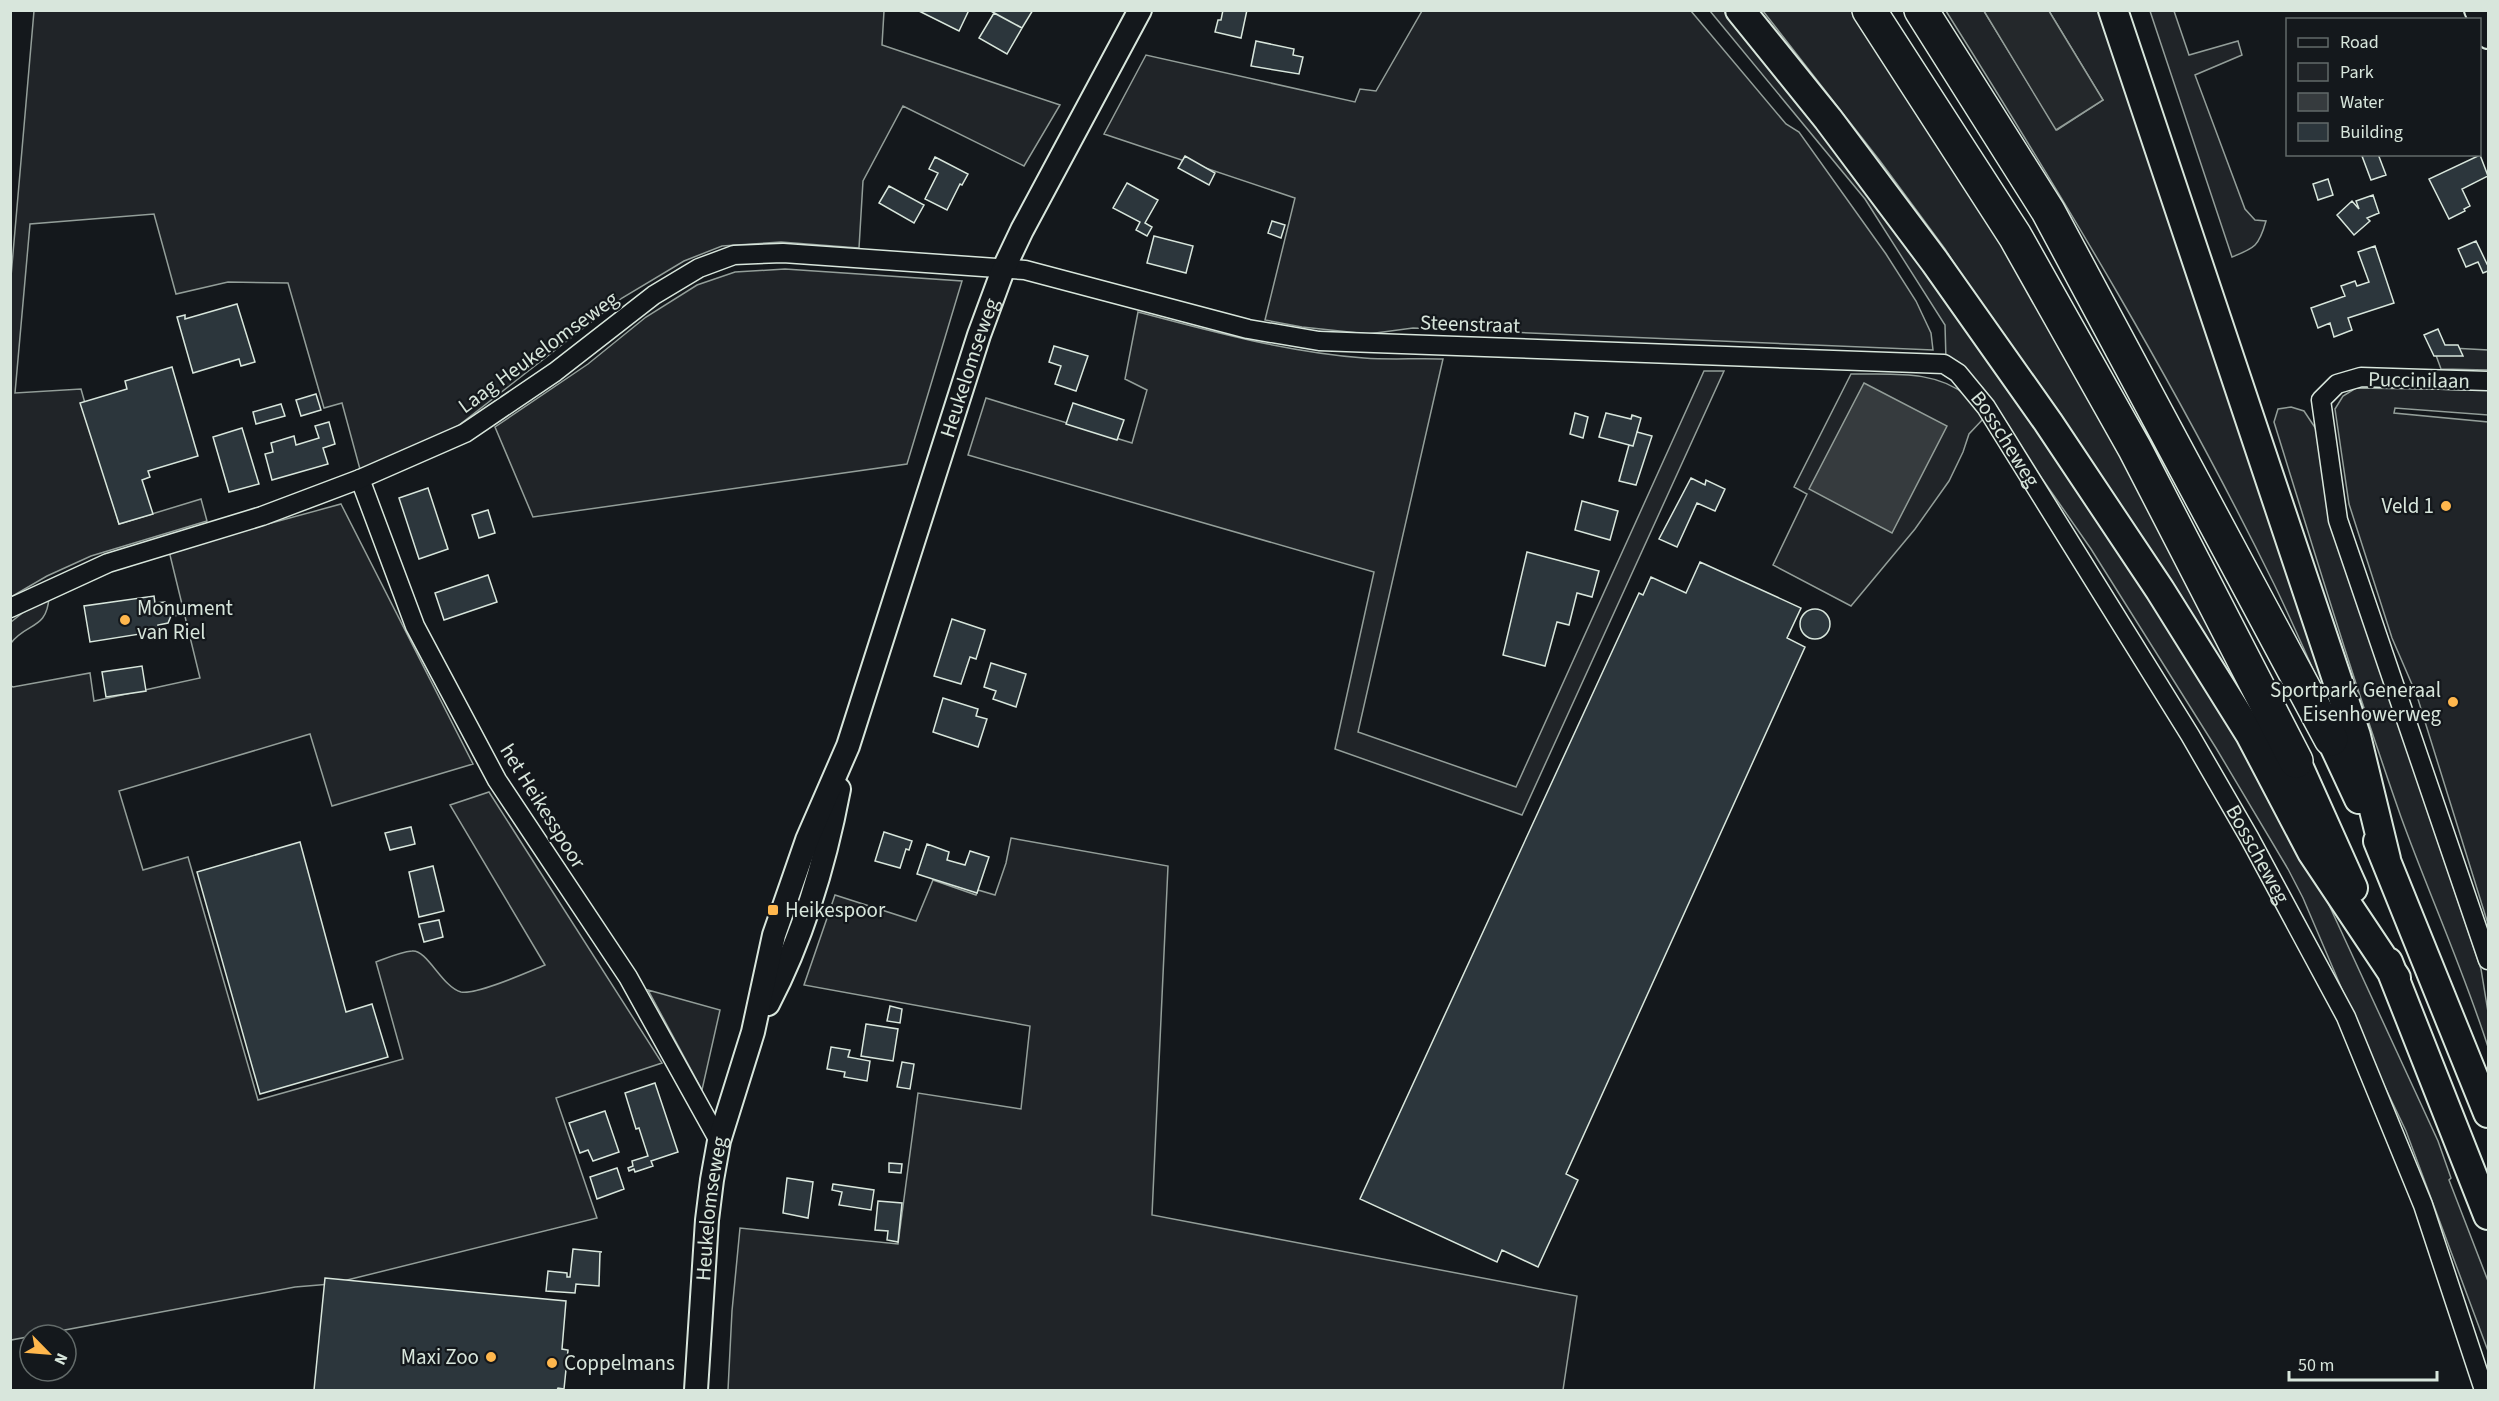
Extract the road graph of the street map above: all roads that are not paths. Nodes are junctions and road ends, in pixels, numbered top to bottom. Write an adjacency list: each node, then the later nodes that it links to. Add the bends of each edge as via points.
1 (1140, 10): 8 (street, Heukelomseweg)
2 (1740, 10): 17 (main road, via 1935,262 2048,422 2160,590 2250,735 2312,852)
3 (1869, 10): 14 (highway, via 2026,256 2135,449)
4 (1921, 10): 13 (highway, via 2048,211)
5 (2114, 10): 15 (main road, via 2356,736)
6 (2481, 21): 7 (street)
7 (2488, 37)
8 (1003, 270): 9 (street, Steenstraat, via 1025,270 1248,329 1319,341); 11 (street, Laag Heukelomseweg, via 783,253 734,255 699,268 654,295 555,372 465,433); 19 (street, Heukelomseweg, via 848,746 828,847 779,984 753,1032)
9 (1944, 364): 22 (street, Bosscheweg, via 1958,373 1986,407 2190,735 2346,1017 2422,1205)
10 (2488, 381): 16 (street, Puccinilaan, via 2361,377 2337,384 2322,400 2338,519)
11 (360, 479): 12 (street, Laag Heukelomseweg, via 262,516 108,563); 19 (street, het Heikesspoor, via 415,626 491,770 628,977)
12 (10, 608)
13 (2331, 739): 15 (main road)
14 (2296, 761): 17 (main road)
15 (2386, 859): 18 (main road)
16 (2488, 960)
17 (2396, 978): 20 (main road)
18 (2488, 1113)
19 (720, 1141): 21 (street, Heukelomseweg, via 707,1220)
20 (2488, 1215)
21 (696, 1390)
22 (2484, 1390)

